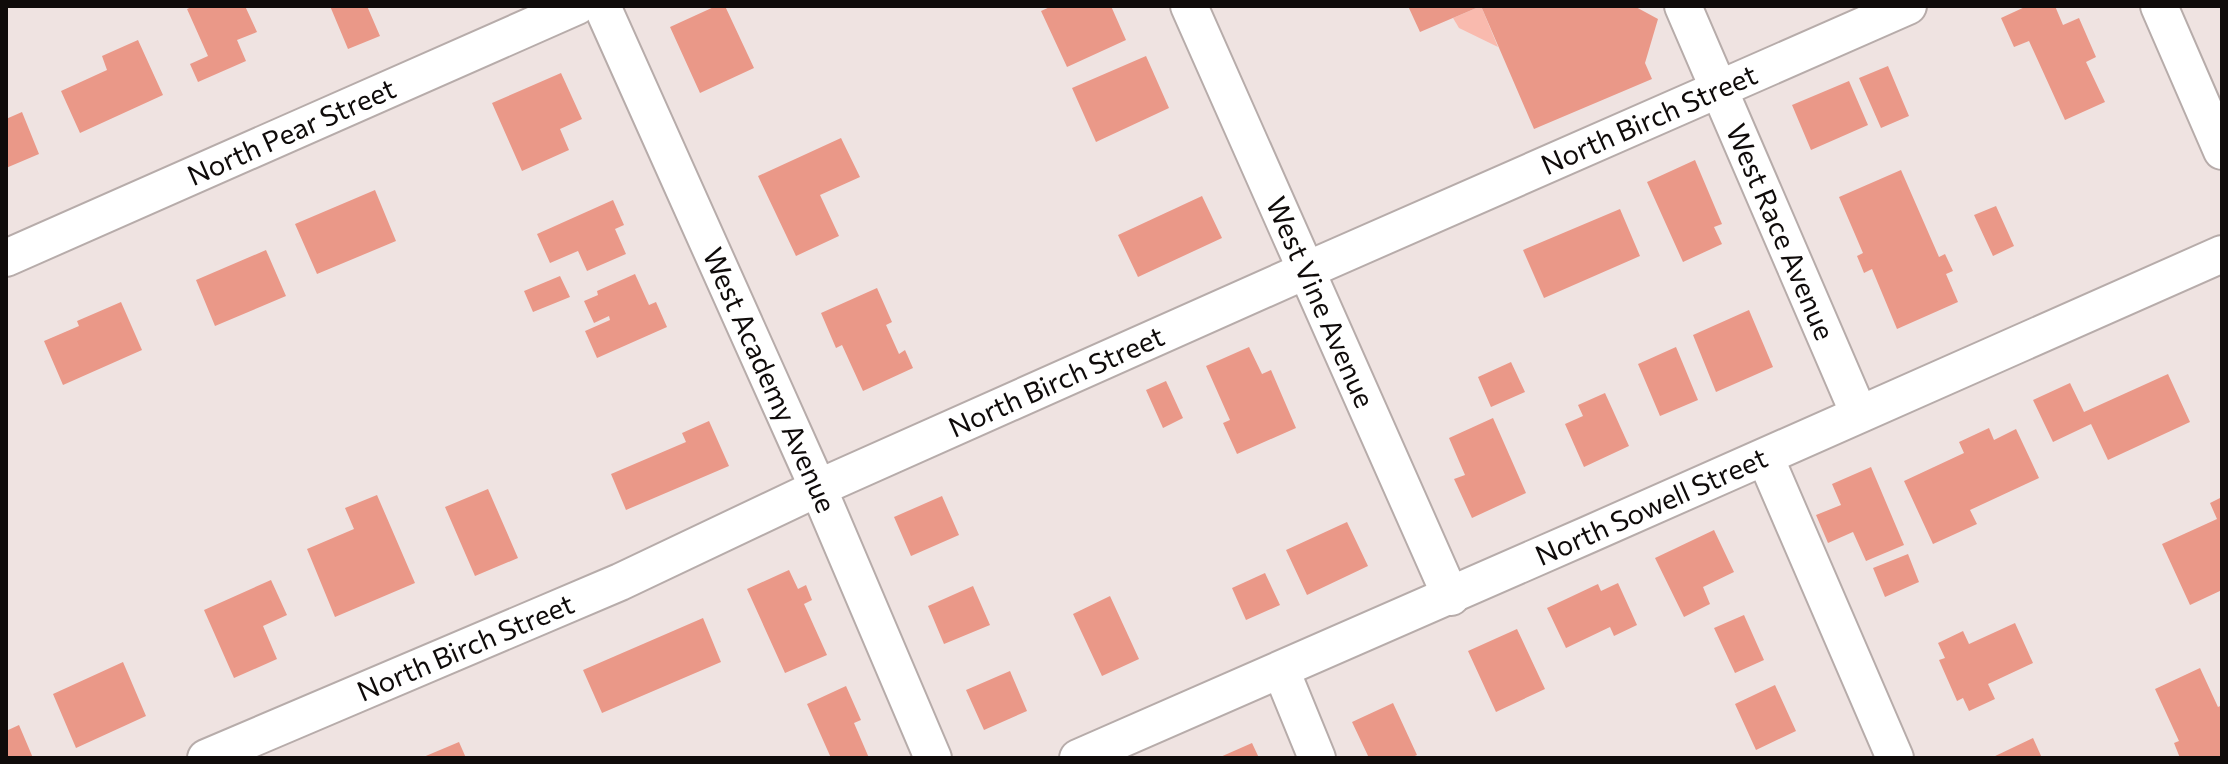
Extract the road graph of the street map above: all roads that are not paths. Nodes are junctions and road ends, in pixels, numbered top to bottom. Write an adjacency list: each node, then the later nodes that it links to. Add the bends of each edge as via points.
1 (577, 6): 10 (street, North Pear Street)
2 (602, 6): 14 (street, West Academy Avenue)
3 (1189, 6): 11 (street, West Vine Avenue)
4 (1683, 6): 7 (street, West Race Avenue)
5 (1908, 6): 7 (street, North Birch Street)
6 (2159, 6): 8 (street)
7 (1720, 90): 11 (street, North Birch Street); 12 (street, West Race Avenue)
8 (2222, 151)
9 (2222, 254): 12 (street, North Sowell Street)
10 (6, 258)
11 (1307, 270): 14 (street, North Birch Street); 15 (street, West Vine Avenue)
12 (1859, 414): 13 (street, North Sowell Street)
13 (1765, 457): 15 (street, North Sowell Street); 21 (street)
14 (818, 488): 17 (street, North Birch Street, via 620,582); 18 (street, West Academy Avenue)
15 (1451, 597): 16 (street, North Sowell Street)
16 (1281, 670): 19 (street, North Sowell Street); 20 (street)
17 (206, 758)
18 (933, 758)
19 (1078, 758)
20 (1317, 758)
21 (1895, 758)

